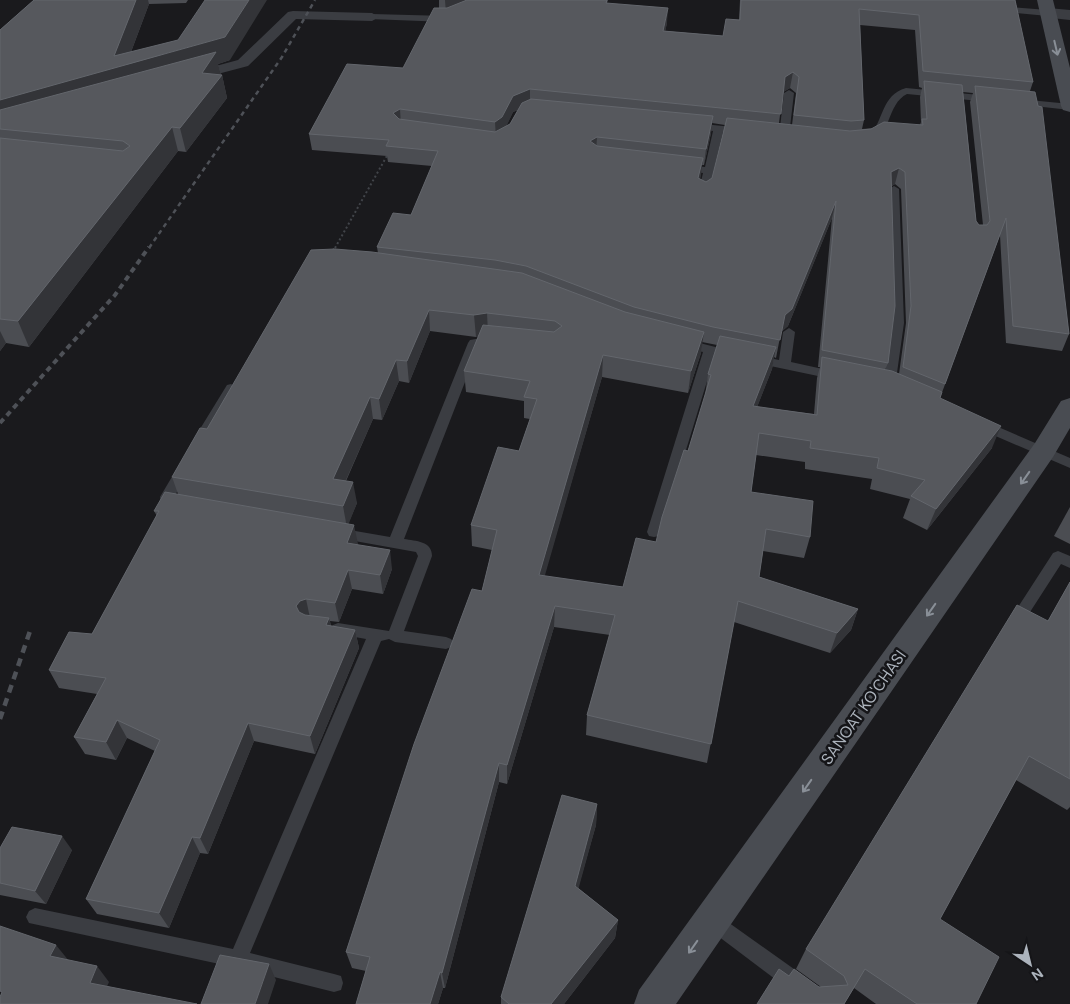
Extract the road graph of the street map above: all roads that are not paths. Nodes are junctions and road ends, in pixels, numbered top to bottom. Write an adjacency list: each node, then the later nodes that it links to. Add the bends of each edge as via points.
1 (1047, 7): 2 (lane); 3 (street); 8 (main road, one-way to 8)
2 (990, 8)
3 (1070, 15)
4 (455, 16): 5 (lane, via 447,19)
5 (372, 17): 6 (street, via 293,15 243,63)
6 (190, 77)
7 (789, 93): 12 (lane)
8 (1070, 106): 13 (lane, via 964,101 906,91 891,100 879,133)
9 (680, 124): 10 (lane)
10 (719, 128): 11 (lane); 15 (lane)
11 (757, 133)
12 (784, 136)
13 (864, 141)
14 (671, 166): 15 (lane)
15 (708, 170): 17 (lane)
16 (894, 189): 25 (lane, via 898,323)
17 (703, 194)
18 (789, 332): 22 (lane)
19 (674, 340): 21 (lane)
20 (507, 342): 32 (lane, via 488,340 474,343)
21 (710, 350): 22 (lane); 31 (lane)
22 (784, 365): 24 (lane)
23 (236, 379): 29 (lane, via 167,497 167,502)
24 (851, 379)
25 (889, 388)
26 (1070, 407): 28 (main road, SANOAT KO'CHASI)
27 (971, 420): 28 (lane)
28 (1057, 457): 40 (main road, SANOAT KO'CHASI, one-way to 40)
29 (184, 507)
30 (328, 531): 32 (lane)
31 (654, 532)
32 (395, 543): 37 (lane, via 425,550)
33 (1070, 562): 34 (lane, via 1058,556)
34 (1016, 622)
35 (320, 627): 36 (lane)
36 (376, 634): 37 (lane); 41 (lane)
37 (395, 636): 38 (lane)
38 (446, 644)
39 (36, 917): 41 (lane)
40 (712, 920): 43 (lane); 44 (main road, SANOAT KO'CHASI, one-way to 44)
41 (238, 960): 42 (lane)
42 (334, 983)
43 (810, 993)
44 (653, 1004)

